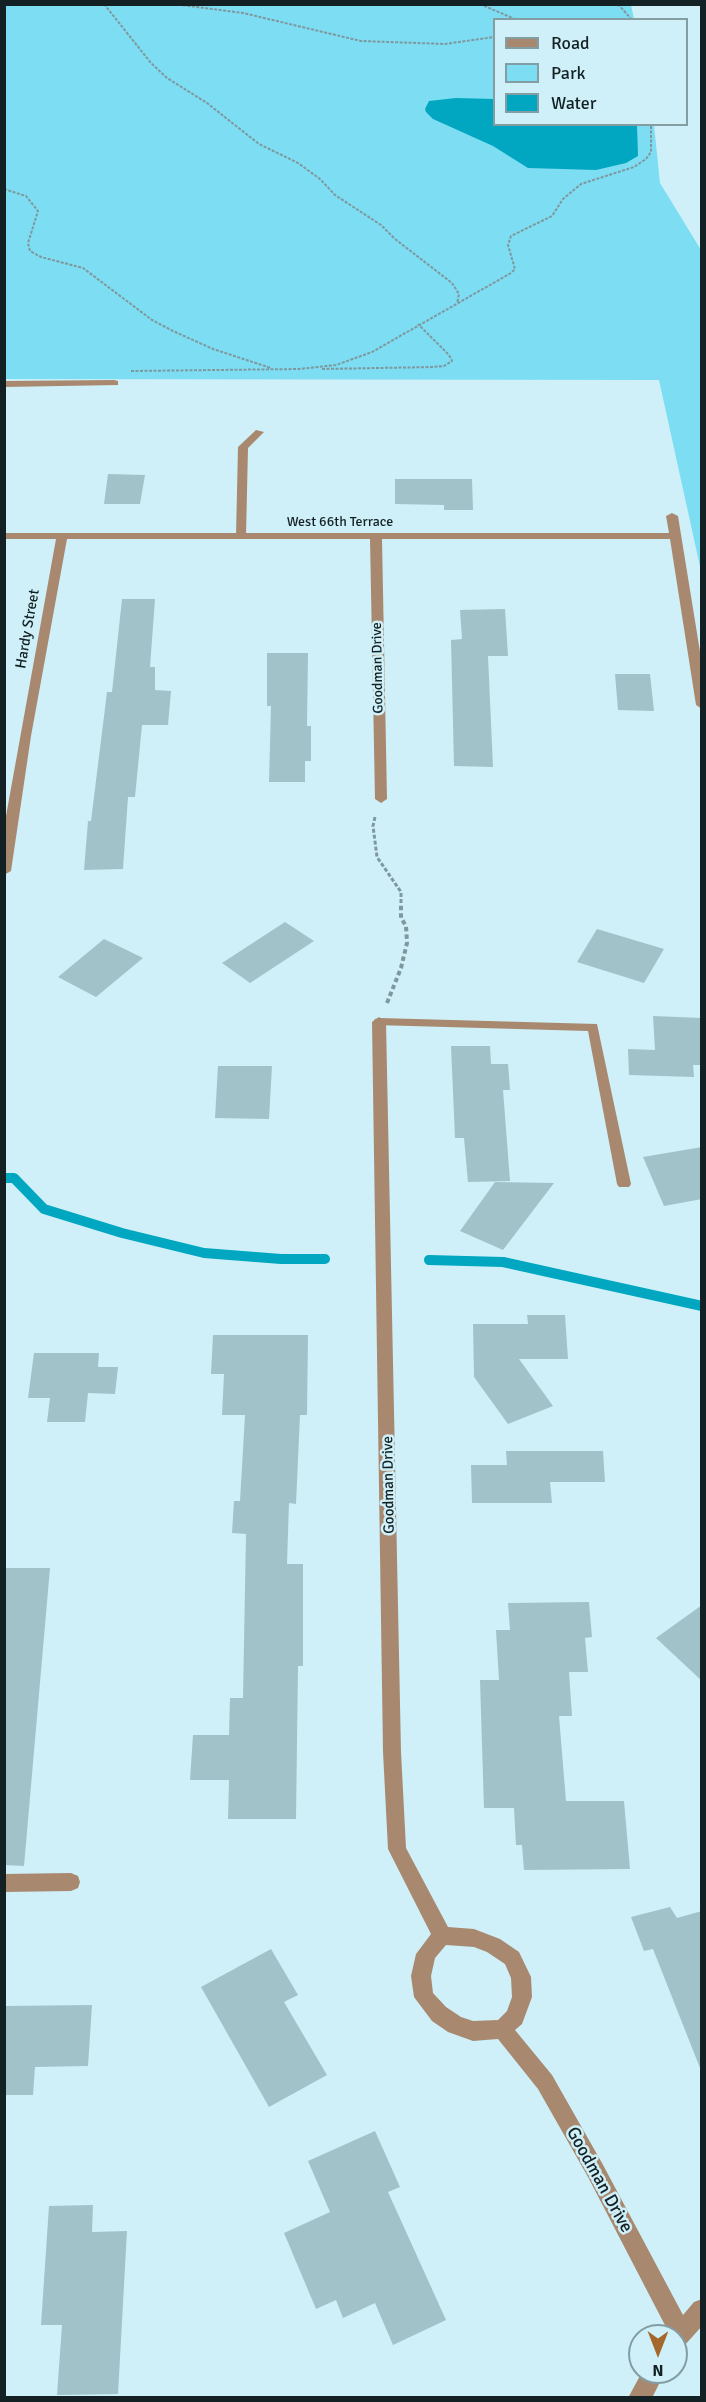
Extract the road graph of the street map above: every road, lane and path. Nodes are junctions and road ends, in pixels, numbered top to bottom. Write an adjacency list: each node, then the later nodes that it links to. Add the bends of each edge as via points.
1 (104, 4): 10 (path, via 167,78 260,144 298,162 335,195 381,225 452,283 459,294)
2 (174, 4): 7 (path, via 243,13 371,42 445,44)
3 (480, 4): 5 (path)
4 (618, 4): 6 (path)
5 (512, 18)
6 (630, 18)
7 (493, 37)
8 (651, 126): 10 (path, via 653,141 646,159 634,167 581,184 563,199 552,216 511,236 508,245 515,269)
9 (4, 189): 14 (path, via 26,196 38,211 28,243 30,251 83,268 152,320 173,331 213,350)
10 (456, 305): 11 (path)
11 (418, 324): 12 (path, via 361,357); 12 (path, via 452,361 404,368)
12 (303, 369): 14 (path)
13 (125, 370): 14 (path)
14 (277, 370)
15 (114, 383): 16 (street)
16 (4, 384)
17 (259, 432): 21 (lane, via 243,447)
18 (672, 516): 22 (street)
19 (4, 536): 20 (street, West 66th Terrace)
20 (62, 536): 21 (street, West 66th Terrace); 26 (street, Hardy Street)
21 (241, 536): 23 (street, West 66th Terrace)
22 (675, 536): 23 (street, West 66th Terrace); 24 (street)
23 (376, 537): 25 (street, Goodman Drive)
24 (702, 705)
25 (381, 799): 27 (path, via 373,826 377,857 401,892 401,918 407,943)
26 (4, 871)
27 (379, 1022): 28 (lane, via 593,1027); 31 (street, Goodman Drive, via 397,1849)
28 (624, 1184)
29 (71, 1882): 30 (street)
30 (4, 1883)
31 (442, 1936): 32 (street, via 474,1938 512,1958 521,1977 522,1997 515,2016); 32 (street, via 426,1953 421,1976 424,1997 455,2025 473,2031)
32 (502, 2029): 34 (street, Goodman Drive, via 545,2082 595,2170)
33 (702, 2310): 35 (street)
34 (672, 2324)
35 (688, 2325)
36 (647, 2384): 37 (street)
37 (639, 2397)

